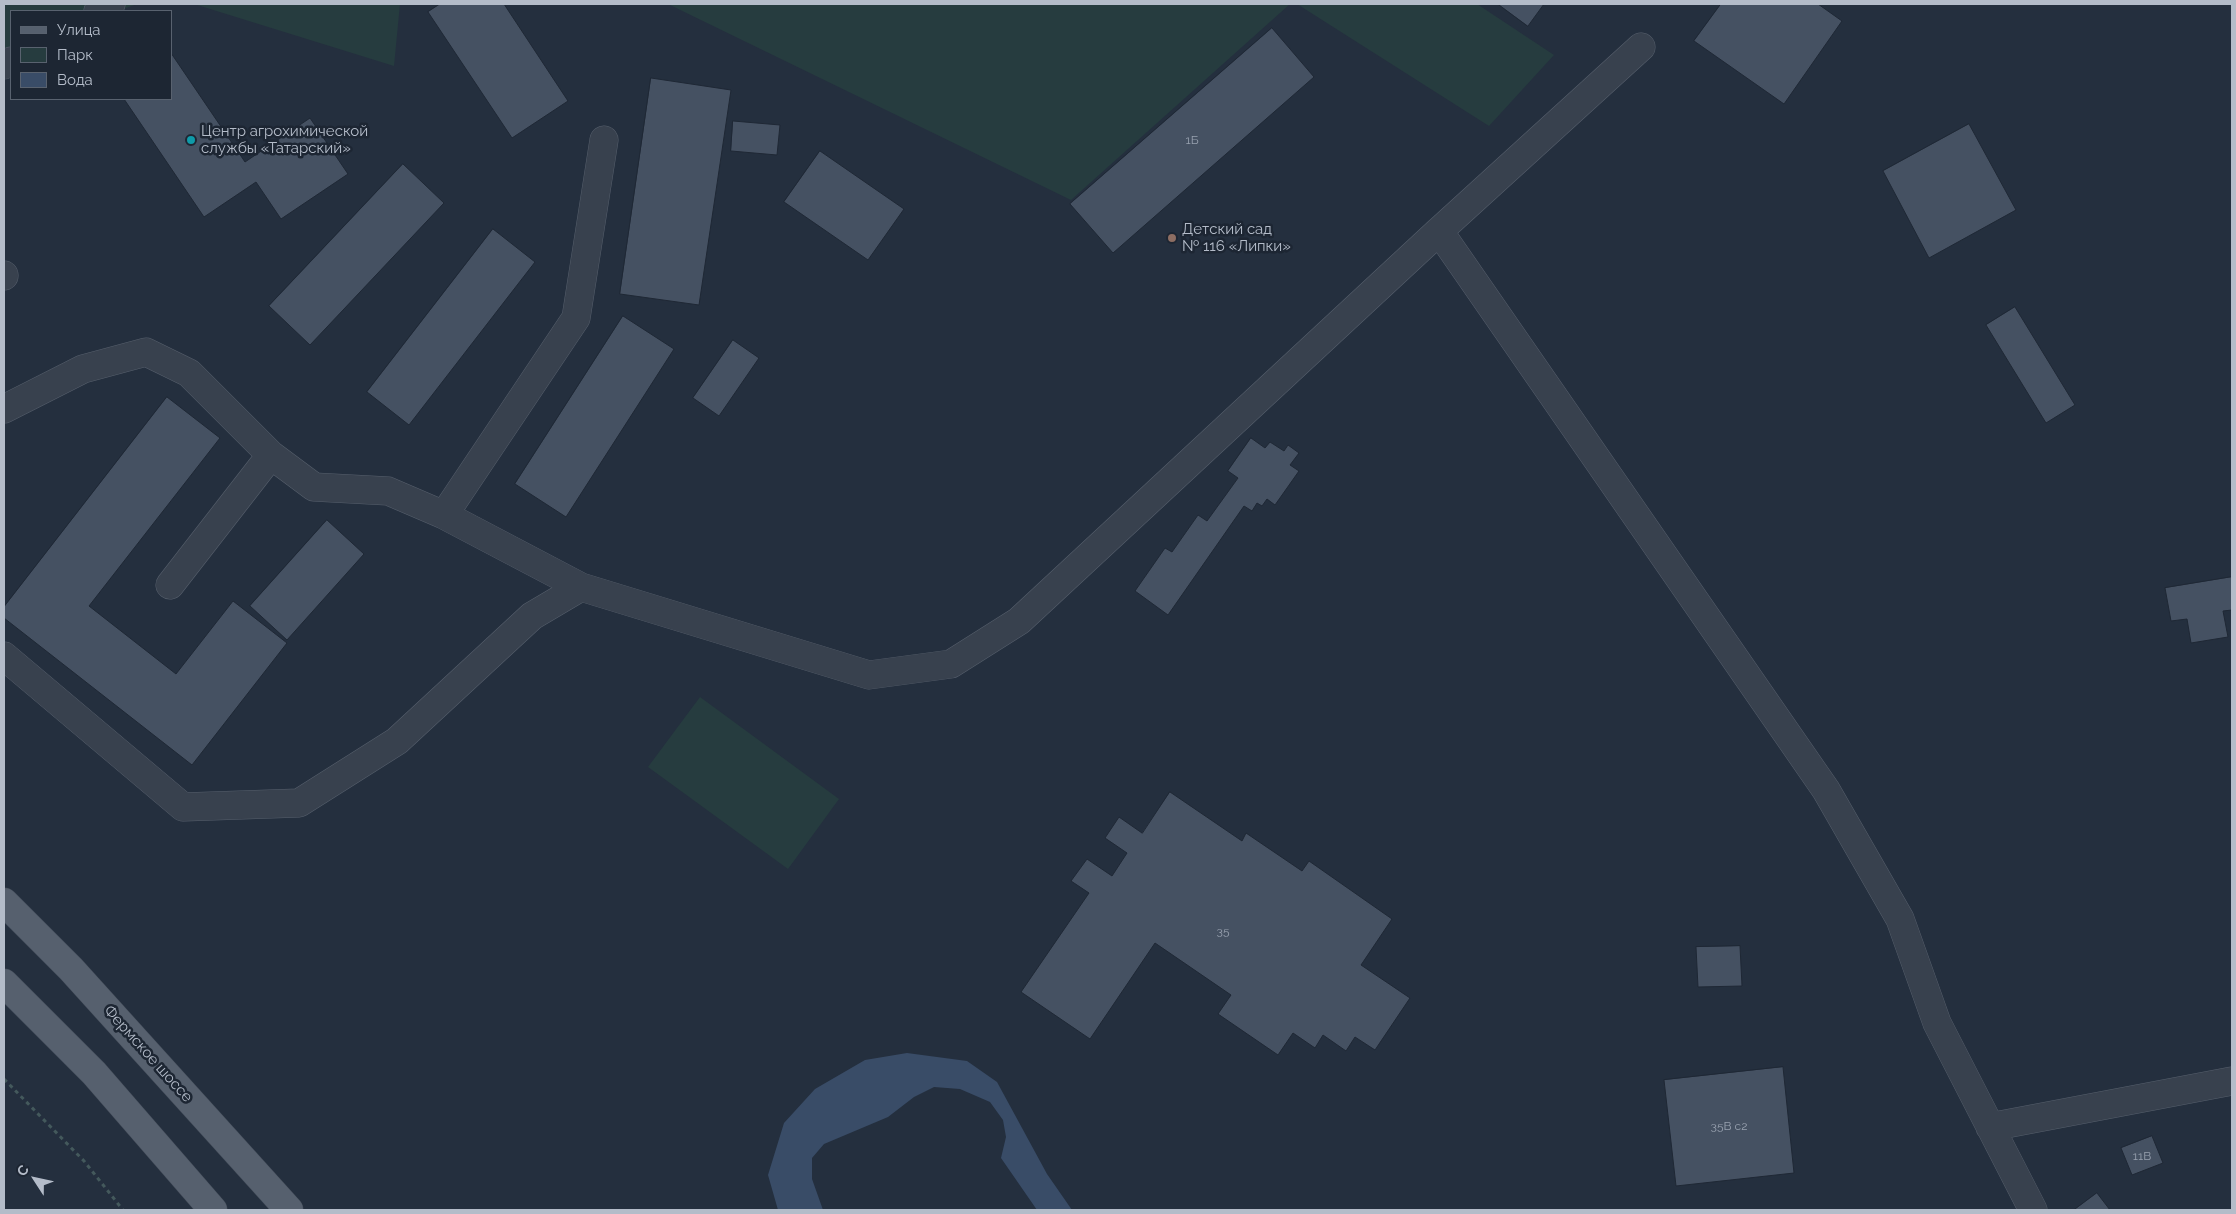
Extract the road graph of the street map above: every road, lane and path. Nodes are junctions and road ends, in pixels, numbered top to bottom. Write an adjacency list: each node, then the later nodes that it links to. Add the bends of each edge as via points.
1 (111, 4): 2 (street)
2 (100, 10)
3 (1641, 47): 5 (street)
4 (604, 140): 8 (street, via 576,318)
5 (1439, 232): 10 (street, via 1019,621 951,664 869,675); 16 (street, via 1826,790 1900,919 1937,1023)
6 (4, 409): 7 (street, via 83,369 146,352 190,373)
7 (271, 454): 8 (street, via 314,487 388,491); 9 (street)
8 (444, 515): 10 (street)
9 (170, 584)
10 (581, 587): 11 (street, via 532,616 397,741 299,803 183,807)
11 (4, 656)
12 (4, 902): 19 (main road, Фермское шоссе, via 71,969)
13 (4, 982): 18 (main road, via 94,1073)
14 (4, 1079): 17 (path, via 84,1161)
15 (2232, 1081): 16 (street)
16 (1990, 1127): 20 (street)
17 (123, 1210)
18 (213, 1210)
19 (289, 1210)
20 (2033, 1210)

